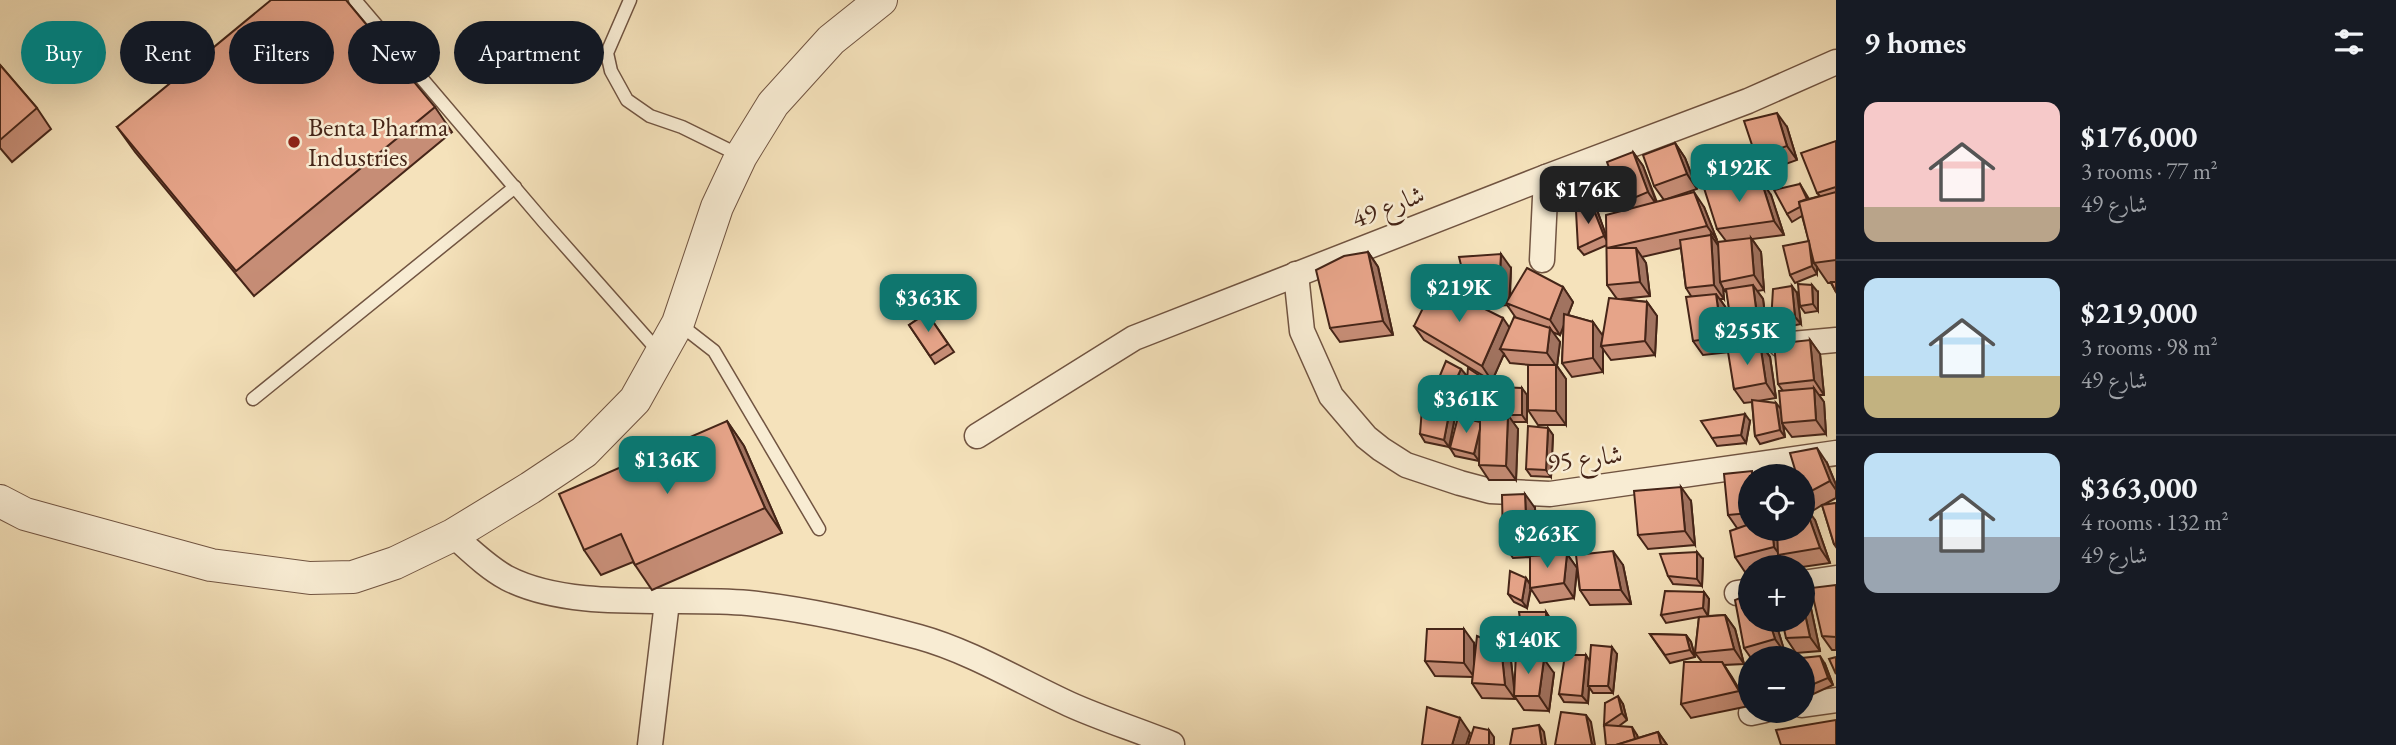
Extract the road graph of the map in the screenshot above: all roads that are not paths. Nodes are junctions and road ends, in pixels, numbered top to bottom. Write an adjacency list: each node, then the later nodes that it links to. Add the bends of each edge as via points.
1 (355, 0): 7 (lane)
2 (630, 0): 5 (lane, via 607,52 611,71 627,100 650,116)
3 (881, 0): 5 (street, via 831,40 773,104)
4 (1836, 62): 6 (street, شارع 49, via 1748,101)
5 (741, 156): 10 (street, via 717,207)
6 (1546, 177): 8 (street); 9 (street, شارع 49)
7 (515, 187): 13 (lane); 14 (lane)
8 (1542, 260)
9 (1296, 274): 15 (street, شارع 49, via 1134,338); 16 (street, شارع 95, via 1302,331 1331,396 1381,449 1406,465 1460,483 1490,492 1550,494)
10 (678, 323): 13 (street); 18 (lane, via 714,351)
11 (1836, 340): 12 (street)
12 (1780, 345)
13 (660, 353): 19 (street, via 635,400 584,452)
14 (253, 399)
15 (977, 436)
16 (1836, 453)
17 (0, 501): 19 (street, via 25,514 211,565 310,578 353,576 395,563)
18 (819, 529)
19 (453, 535): 22 (street, via 507,578 534,589 559,596)
20 (1836, 578): 21 (street)
21 (1815, 581)
22 (667, 602): 25 (street, via 746,603 922,638); 26 (street)
23 (1836, 700): 24 (street)
24 (1815, 703)
25 (1172, 744)
26 (650, 745)

